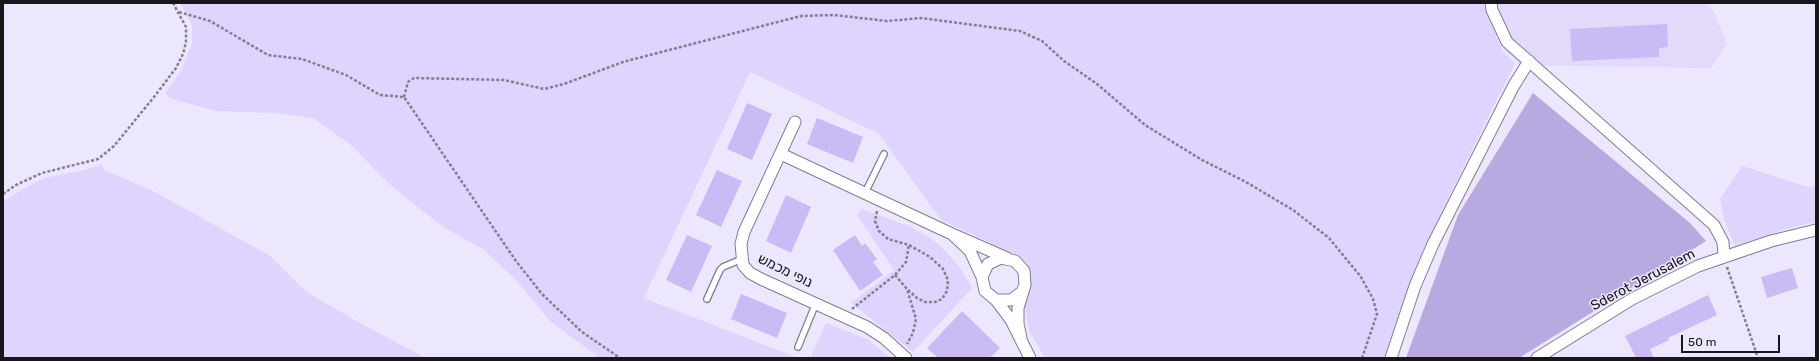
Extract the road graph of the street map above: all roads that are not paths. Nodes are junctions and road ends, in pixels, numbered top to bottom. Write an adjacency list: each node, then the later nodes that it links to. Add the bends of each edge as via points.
1 (1491, 3): 2 (street, via 1507,42)
2 (1529, 61): 9 (street, via 1714,225 1723,242); 21 (street, via 1512,87 1433,244 1415,286)
3 (795, 122): 4 (street, נופי מכמש)
4 (781, 154): 6 (street); 11 (street, נופי מכמש, via 744,232 741,244)
5 (884, 154): 6 (lane)
6 (865, 193): 8 (street)
7 (1816, 230): 9 (street, Sderot Jerusalem, via 1771,241)
8 (952, 234): 10 (street); 12 (street, via 970,251)
9 (1724, 257): 22 (street, Sderot Jerusalem, via 1698,266 1632,299)
10 (1008, 258): 12 (street, via 994,260 984,270); 13 (street, via 1015,261 1024,271)
11 (742, 259): 14 (lane, via 723,266); 16 (street, נופי מכמש, via 750,272)
12 (982, 277): 15 (street, via 985,291)
13 (1025, 285): 15 (street, via 1022,292 1011,300); 17 (street, via 1018,308)
14 (707, 299)
15 (996, 300): 17 (street)
16 (816, 303): 18 (lane); 19 (street, נופי מכמש, via 867,327)
17 (1021, 338): 20 (street)
18 (798, 347)
19 (903, 354)
20 (1030, 358)
21 (1391, 358)
22 (1537, 358)

